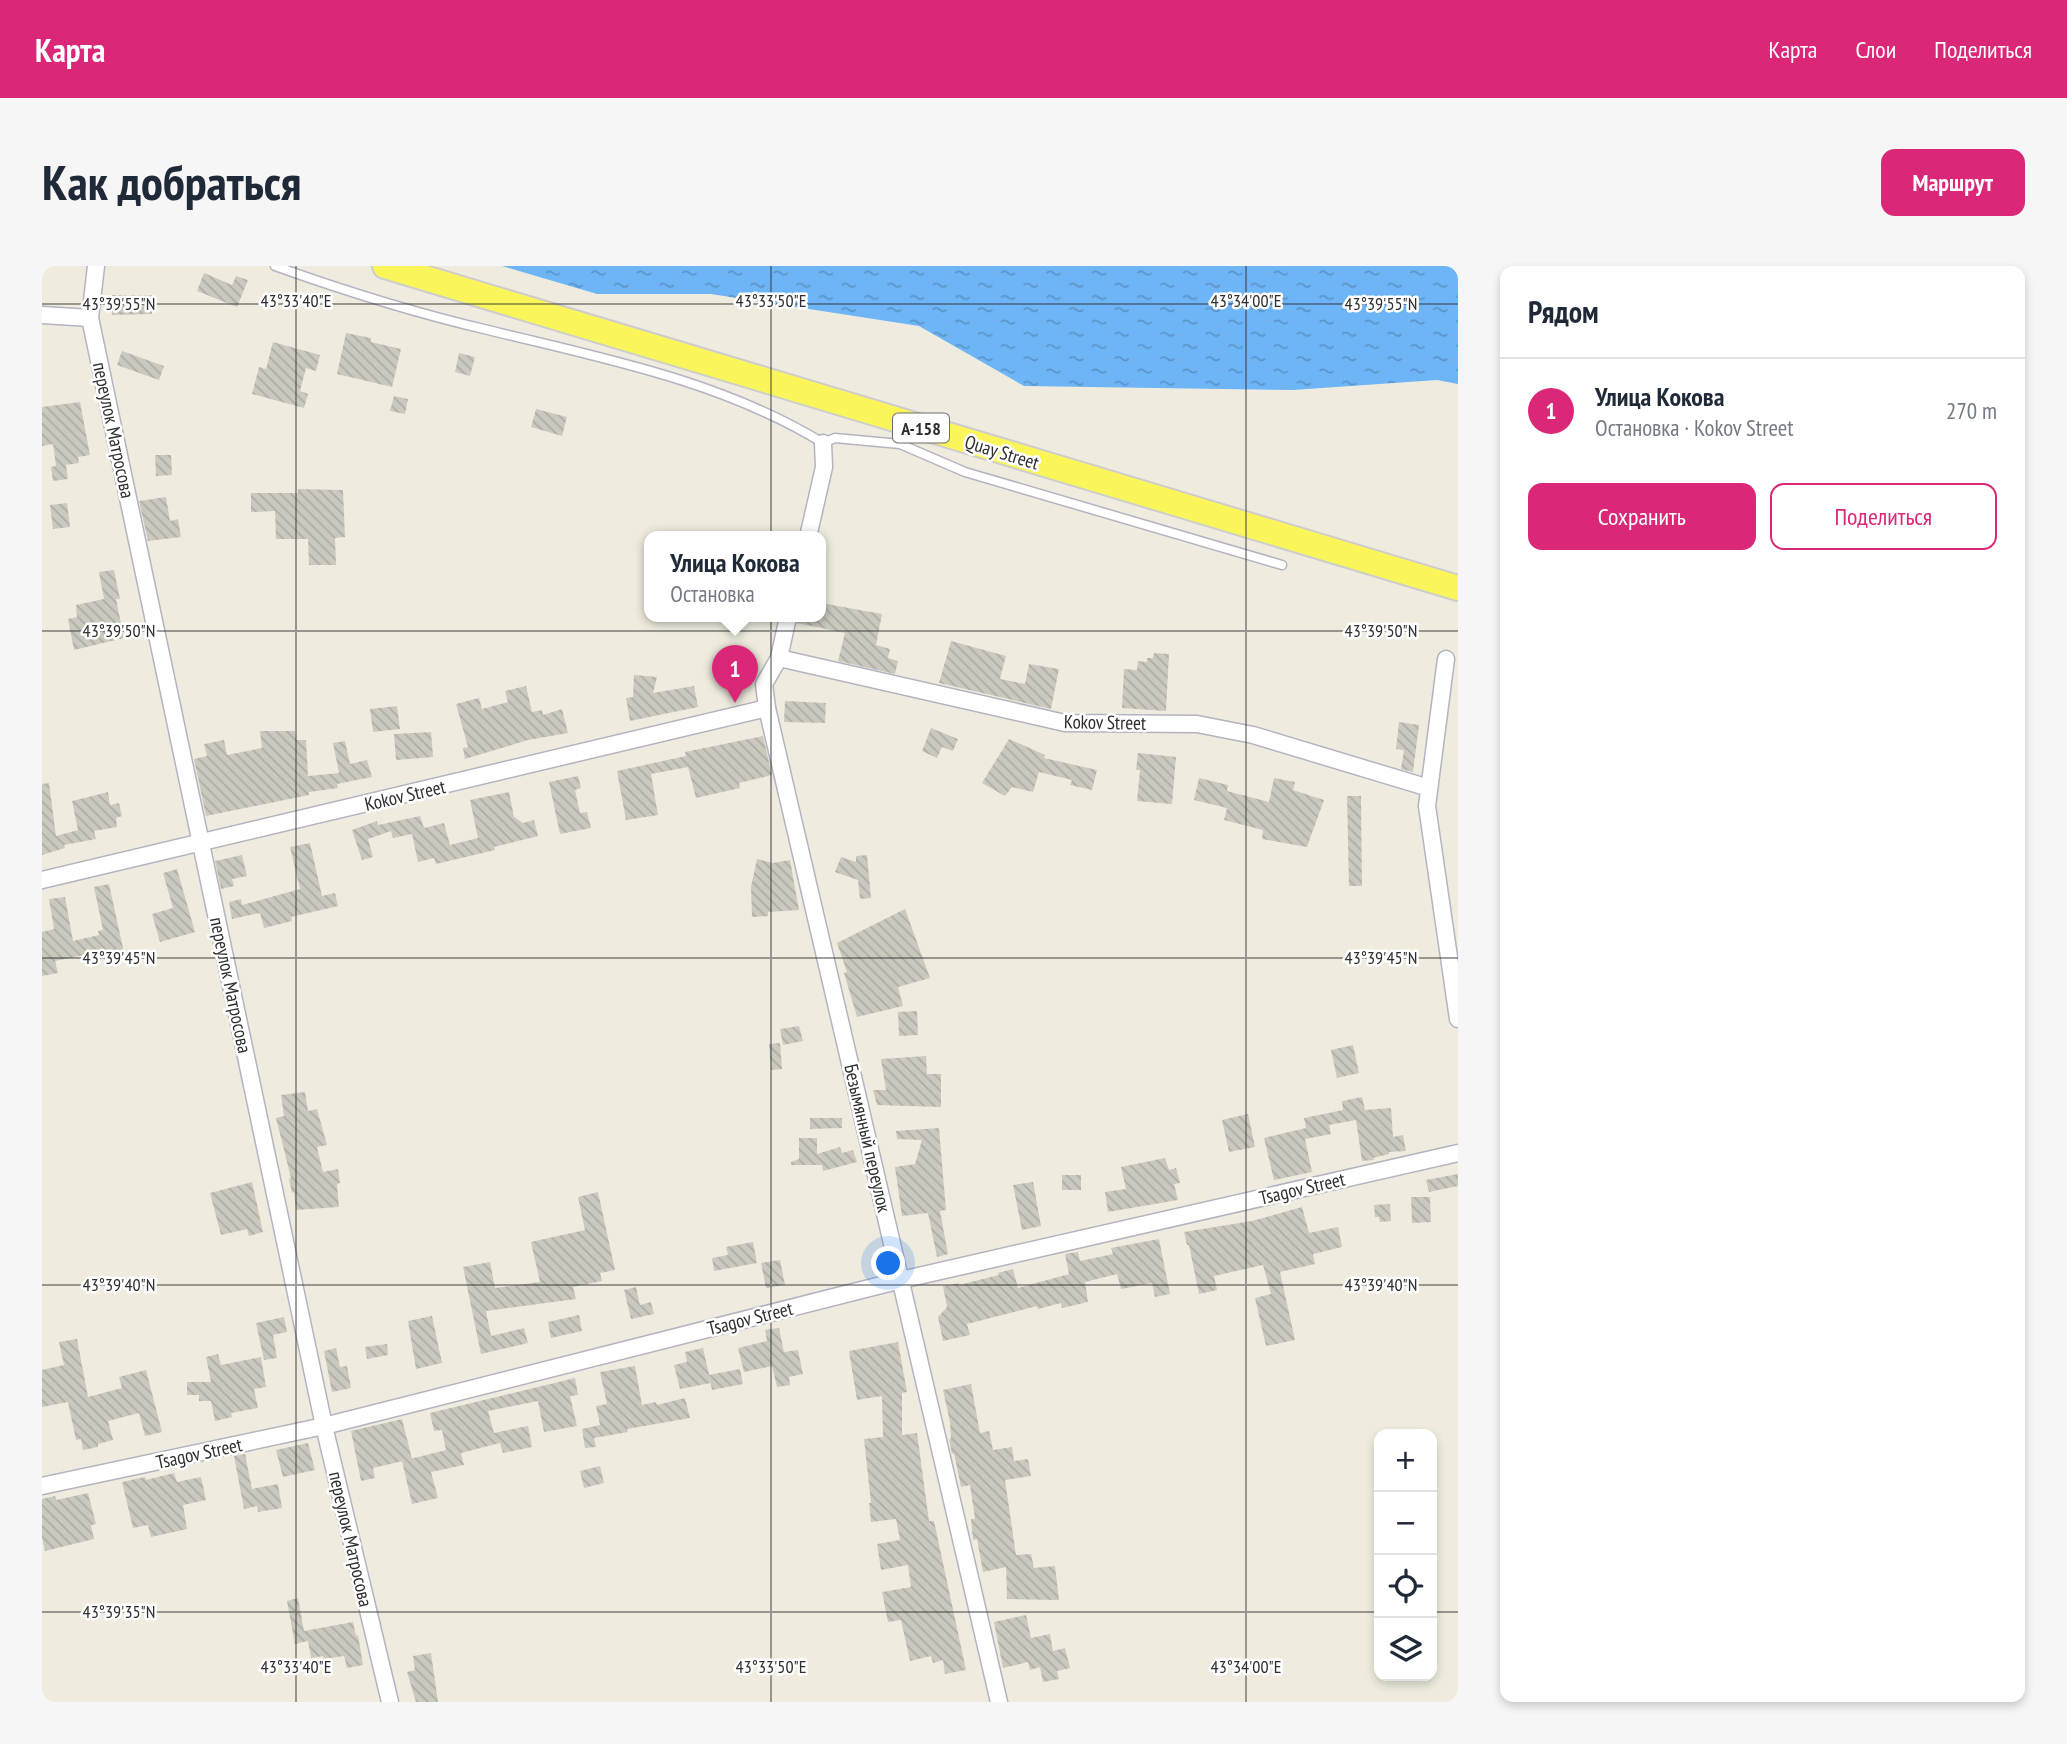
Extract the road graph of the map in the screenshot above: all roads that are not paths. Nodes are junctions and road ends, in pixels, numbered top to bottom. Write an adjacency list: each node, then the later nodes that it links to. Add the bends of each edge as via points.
1 (96, 266): 5 (street, переулок Матросова)
2 (275, 266): 6 (lane, via 359,296 628,364 747,404)
3 (385, 266): 9 (main road, Quay Street / А-158)
4 (42, 315): 5 (street)
5 (90, 318): 15 (street, переулок Матросова)
6 (823, 443): 7 (street, via 824,467); 8 (lane, via 835,438 901,444 965,472)
7 (809, 531)
8 (1282, 565)
9 (1458, 588)
10 (787, 622): 11 (street, Безымянный переулок)
11 (779, 657): 13 (street, Безымянный переулок, via 764,684); 14 (street, Kokov Street, via 1065,723 1197,724 1253,735)
12 (1446, 659): 14 (street)
13 (767, 708): 15 (street, Kokov Street); 19 (street, Безымянный переулок)
14 (1429, 788): 17 (street, via 1427,806)
15 (201, 844): 16 (street, Kokov Street); 20 (street, переулок Матросова)
16 (42, 880)
17 (1458, 1019)
18 (1458, 1153): 19 (street, Tsagov Street)
19 (901, 1280): 20 (street, Tsagov Street); 23 (street, Безымянный переулок)
20 (324, 1426): 21 (street, Tsagov Street); 22 (street, переулок Матросова)
21 (42, 1486)
22 (390, 1702)
23 (999, 1702)

